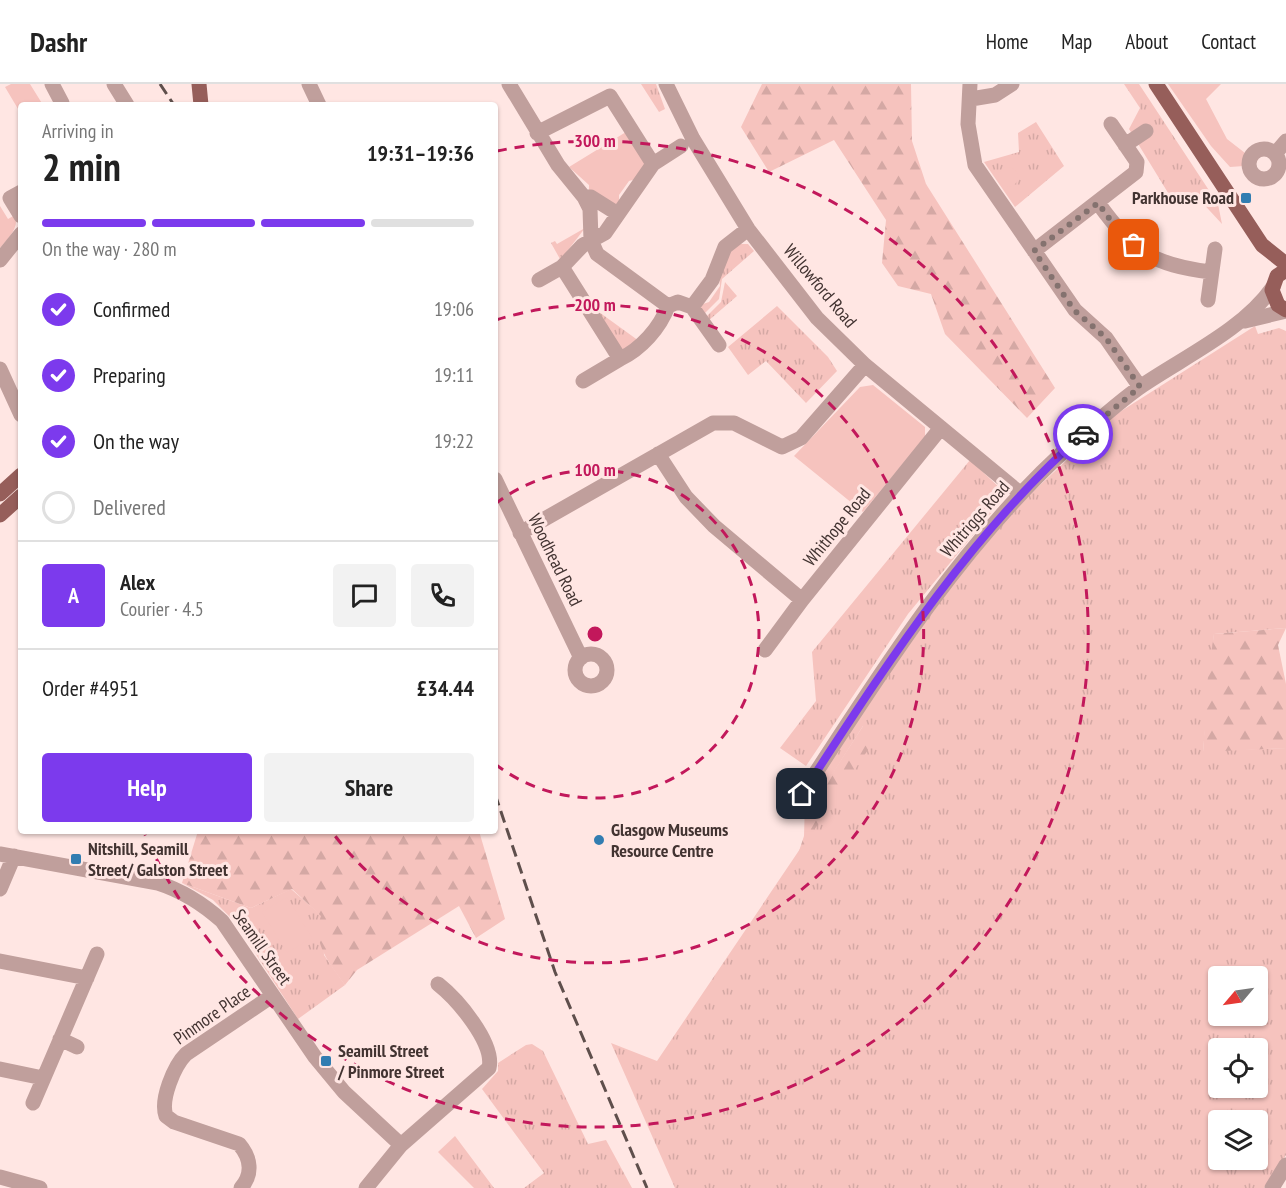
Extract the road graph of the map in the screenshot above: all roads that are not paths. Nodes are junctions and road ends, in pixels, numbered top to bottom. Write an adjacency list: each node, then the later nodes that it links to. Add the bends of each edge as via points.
1 (52, 84): 9 (street)
2 (114, 84): 10 (street)
3 (309, 84): 11 (street)
4 (509, 84): 14 (street)
5 (666, 84): 25 (street, Willowford Road, via 693,139)
6 (1012, 84): 8 (street, via 995,95)
7 (1156, 84): 28 (main road)
8 (971, 91): 30 (street, via 968,124 975,165)
9 (61, 102)
10 (125, 102)
11 (318, 102)
12 (1112, 124): 16 (street)
13 (1146, 131): 16 (street)
14 (537, 133): 19 (street, via 610,96); 21 (street)
15 (1286, 141): 18 (street)
16 (1125, 145): 22 (street, via 1137,162 1136,171)
17 (681, 146): 19 (street)
18 (1275, 154)
19 (653, 164): 24 (street)
20 (18, 194): 23 (street, via 10,198)
21 (584, 197): 24 (street, via 591,197); 27 (street, via 590,209)
22 (1098, 203): 30 (street); 35 (street, via 1122,236 1145,255 1179,268)
23 (18, 211)
24 (618, 214): 27 (street, via 605,233)
25 (748, 229): 40 (street, via 725,247 712,280); 45 (street, Willowford Road, via 817,318)
26 (18, 238): 31 (street)
27 (591, 240): 33 (street); 39 (street, via 597,254)
28 (1262, 245): 32 (main road); 37 (main road)
29 (1215, 249): 35 (street)
30 (1034, 251): 48 (street, via 1074,310 1106,338)
31 (0, 260)
32 (1286, 264)
33 (562, 267): 36 (street); 44 (street)
34 (1286, 270): 37 (main road)
35 (1211, 273): 38 (street)
36 (539, 280)
37 (1273, 285): 41 (main road, via 1274,298); 42 (street, Whitriggs Road, via 1259,306)
38 (1208, 300)
39 (668, 306): 40 (street, via 678,302); 44 (street, via 639,348)
40 (692, 308): 43 (street)
41 (1286, 310): 42 (street, Whitriggs Road)
42 (1235, 325): 48 (street, Whitriggs Road)
43 (718, 345)
44 (620, 359): 47 (street)
45 (865, 365): 50 (street, Willowford Road); 51 (street, via 801,438 782,447 734,423 713,423)
46 (0, 369): 49 (street)
47 (583, 381)
48 (1140, 387): 55 (street, Whitriggs Road, via 1062,453)
49 (18, 408)
50 (940, 429): 55 (street, Willowford Road); 59 (street, Whithope Road)
51 (658, 454): 58 (street); 59 (street, via 686,497 714,526)
52 (18, 478): 54 (main road)
53 (498, 485): 58 (street, Woodhead Road)
54 (0, 494)
55 (1021, 494): 62 (street, Whitriggs Road, via 935,597)
56 (18, 499): 57 (main road)
57 (0, 515)
58 (520, 533): 61 (street, Woodhead Road)
59 (802, 600): 60 (street, Whithope Road)
60 (765, 650)
61 (581, 658)
62 (802, 794)
63 (7, 855): 64 (street); 69 (street, Seamill Street, via 158,884 185,893 222,921)
64 (0, 889)
65 (97, 954): 67 (street)
66 (0, 961): 67 (street)
67 (87, 978): 70 (street)
68 (438, 984): 75 (street, via 475,1028 487,1050 489,1068)
69 (272, 996): 75 (street, Seamill Street, via 330,1076); 79 (street, Pinmore Place, via 186,1054 164,1104 166,1116 174,1122 239,1144 250,1171)
70 (60, 1039): 71 (street); 73 (street)
71 (77, 1047)
72 (0, 1069): 73 (street)
73 (43, 1078): 74 (street)
74 (33, 1103)
75 (401, 1145): 80 (street)
76 (1286, 1165): 81 (street)
77 (0, 1177): 78 (street)
78 (40, 1188)
79 (241, 1188)
80 (366, 1188)
81 (1272, 1188)

